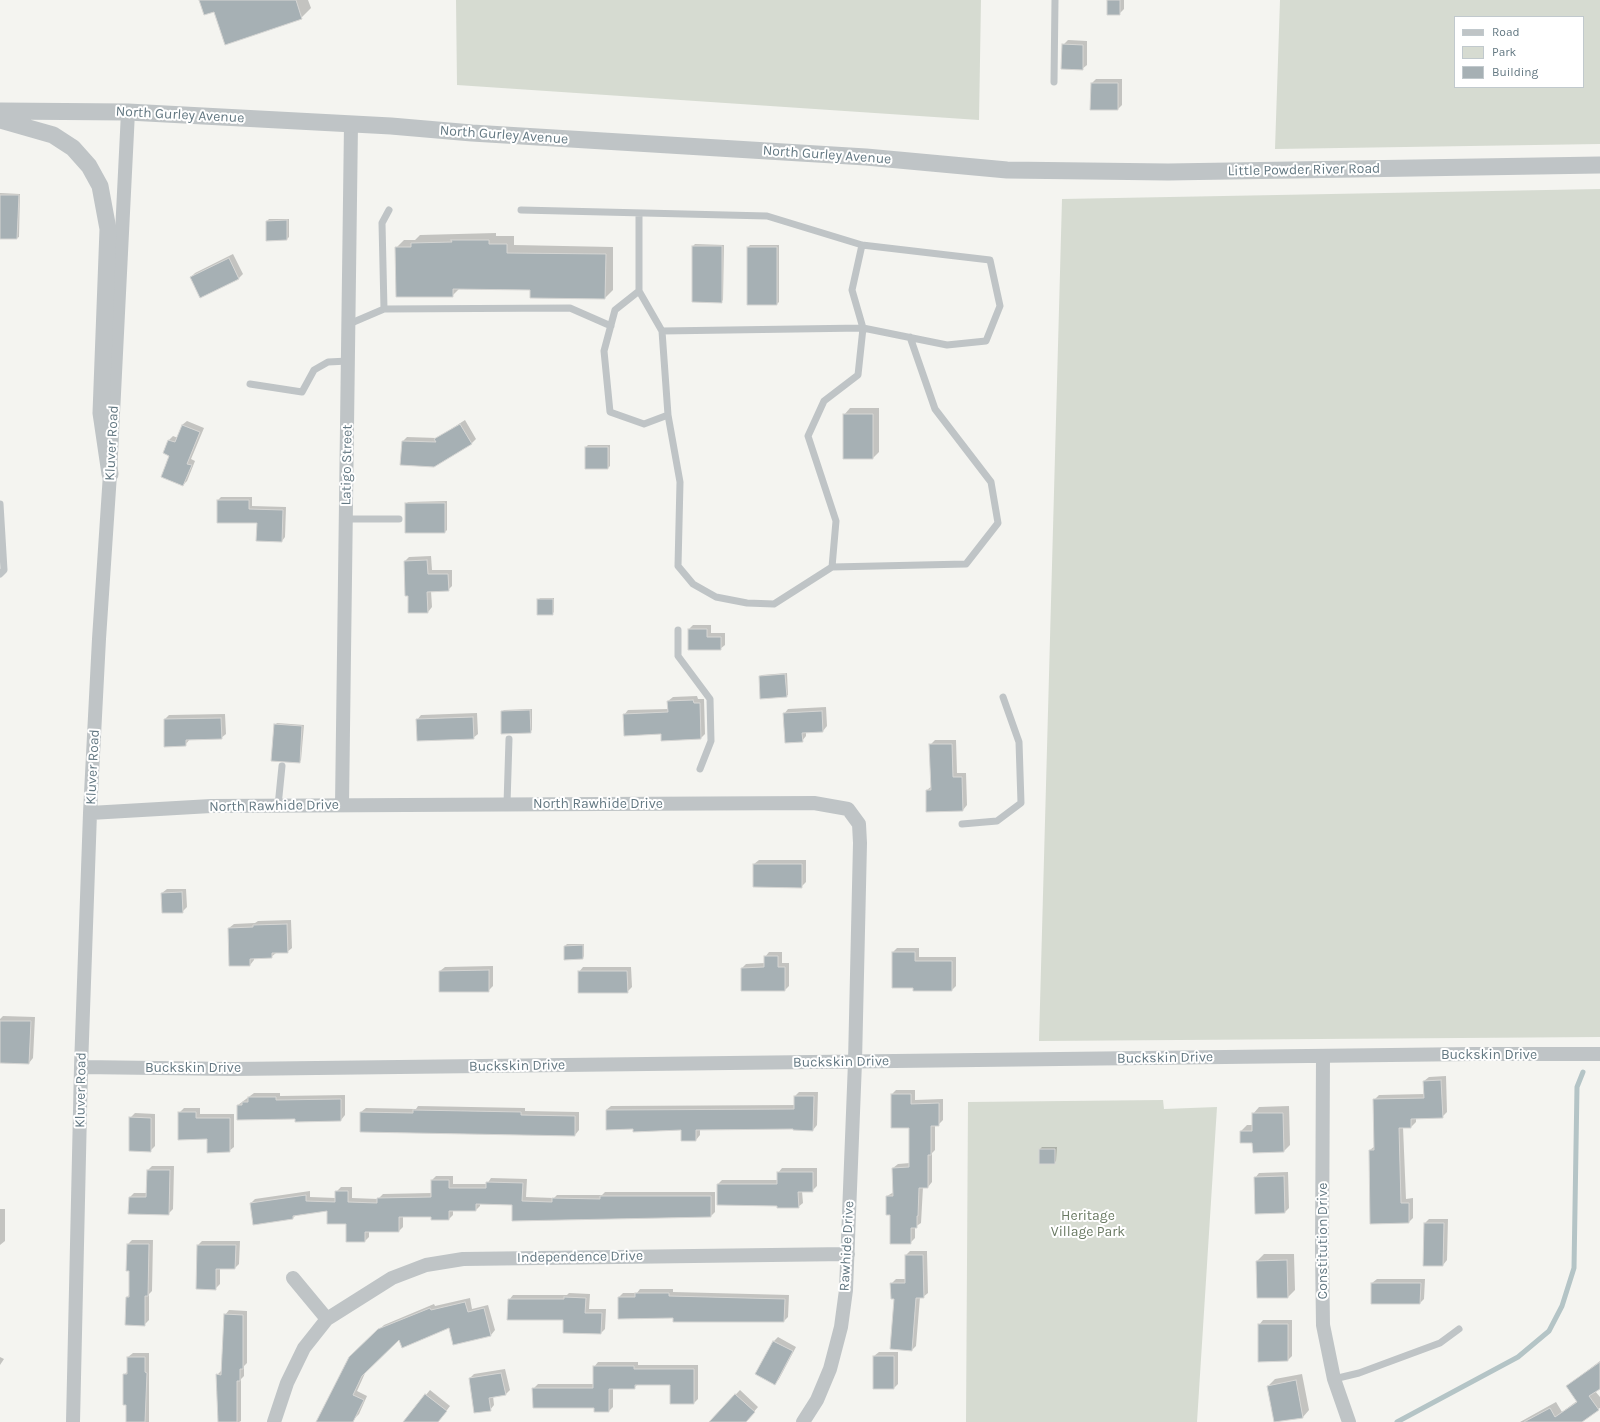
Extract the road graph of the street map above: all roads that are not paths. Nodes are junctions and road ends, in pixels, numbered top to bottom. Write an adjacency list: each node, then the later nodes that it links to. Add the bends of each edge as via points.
1 (1055, 0): 2 (lane)
2 (1054, 82)
3 (0, 111): 4 (street, North Gurley Avenue)
4 (128, 112): 6 (street, North Gurley Avenue); 23 (street, Kluver Road)
5 (0, 120): 23 (street, via 53,135 74,148 89,166 100,186 108,229 101,413)
6 (351, 124): 8 (street, North Gurley Avenue, via 866,157); 15 (street, Latigo Street)
7 (1600, 165): 8 (street, Little Powder River Road, via 1160,172)
8 (1007, 170)
9 (389, 210): 14 (lane, via 382,223)
10 (521, 210): 11 (lane)
11 (639, 213): 12 (lane, via 767,216); 13 (lane)
12 (862, 245): 17 (lane, via 852,290); 19 (lane, via 990,260 1000,306 986,341 948,345)
13 (639, 291): 16 (lane, via 615,310); 18 (lane)
14 (384, 309): 15 (lane); 16 (lane, via 570,308)
15 (349, 324): 20 (street, Latigo Street)
16 (611, 326): 22 (lane, via 604,351 610,412 644,424)
17 (863, 328): 18 (lane); 19 (lane); 27 (lane, via 858,375 824,401 808,436 836,521)
18 (662, 331): 22 (lane)
19 (910, 337): 27 (lane, via 935,409 991,482 998,524 966,564)
20 (348, 361): 21 (lane, via 328,362 314,370 302,392); 25 (street, Latigo Street)
21 (250, 384)
22 (668, 415): 27 (lane, via 680,482 678,566 693,584 716,597 747,603 774,604)
23 (110, 474): 37 (street, Kluver Road)
24 (0, 504): 28 (lane, via 4,570)
25 (346, 518): 26 (lane); 35 (street, Latigo Street)
26 (399, 519)
27 (832, 567)
28 (0, 574)
29 (678, 630): 33 (lane, via 678,656 710,699 711,741)
30 (1003, 697): 38 (lane, via 1018,742 1021,804 997,820)
31 (509, 739): 34 (lane)
32 (282, 766): 36 (lane)
33 (700, 769)
34 (507, 804): 35 (street, North Rawhide Drive); 41 (street, North Rawhide Drive, via 814,802 848,809 859,824 860,843)
35 (342, 805): 36 (street, North Rawhide Drive)
36 (278, 806): 37 (street, North Rawhide Drive, via 211,806)
37 (90, 813): 42 (street, Kluver Road)
38 (962, 824)
39 (1600, 1054): 40 (street, Buckskin Drive)
40 (1323, 1056): 41 (street, Buckskin Drive); 47 (street, Constitution Drive, via 1324,1326)
41 (855, 1062): 42 (street, Buckskin Drive, via 234,1069); 43 (street, Rawhide Drive)
42 (81, 1068): 48 (street, Kluver Road)
43 (848, 1254): 45 (street, Independence Drive, via 463,1259 426,1265 392,1278); 50 (street, Rawhide Drive, via 842,1327 830,1369 817,1400)
44 (293, 1278): 45 (street)
45 (327, 1319): 49 (street, Independence Drive, via 304,1348 287,1383)
46 (1459, 1329): 47 (lane, via 1440,1342 1359,1373)
47 (1334, 1379): 51 (street, Constitution Drive)
48 (74, 1422)
49 (274, 1422)
50 (803, 1422)
51 (1349, 1422)

